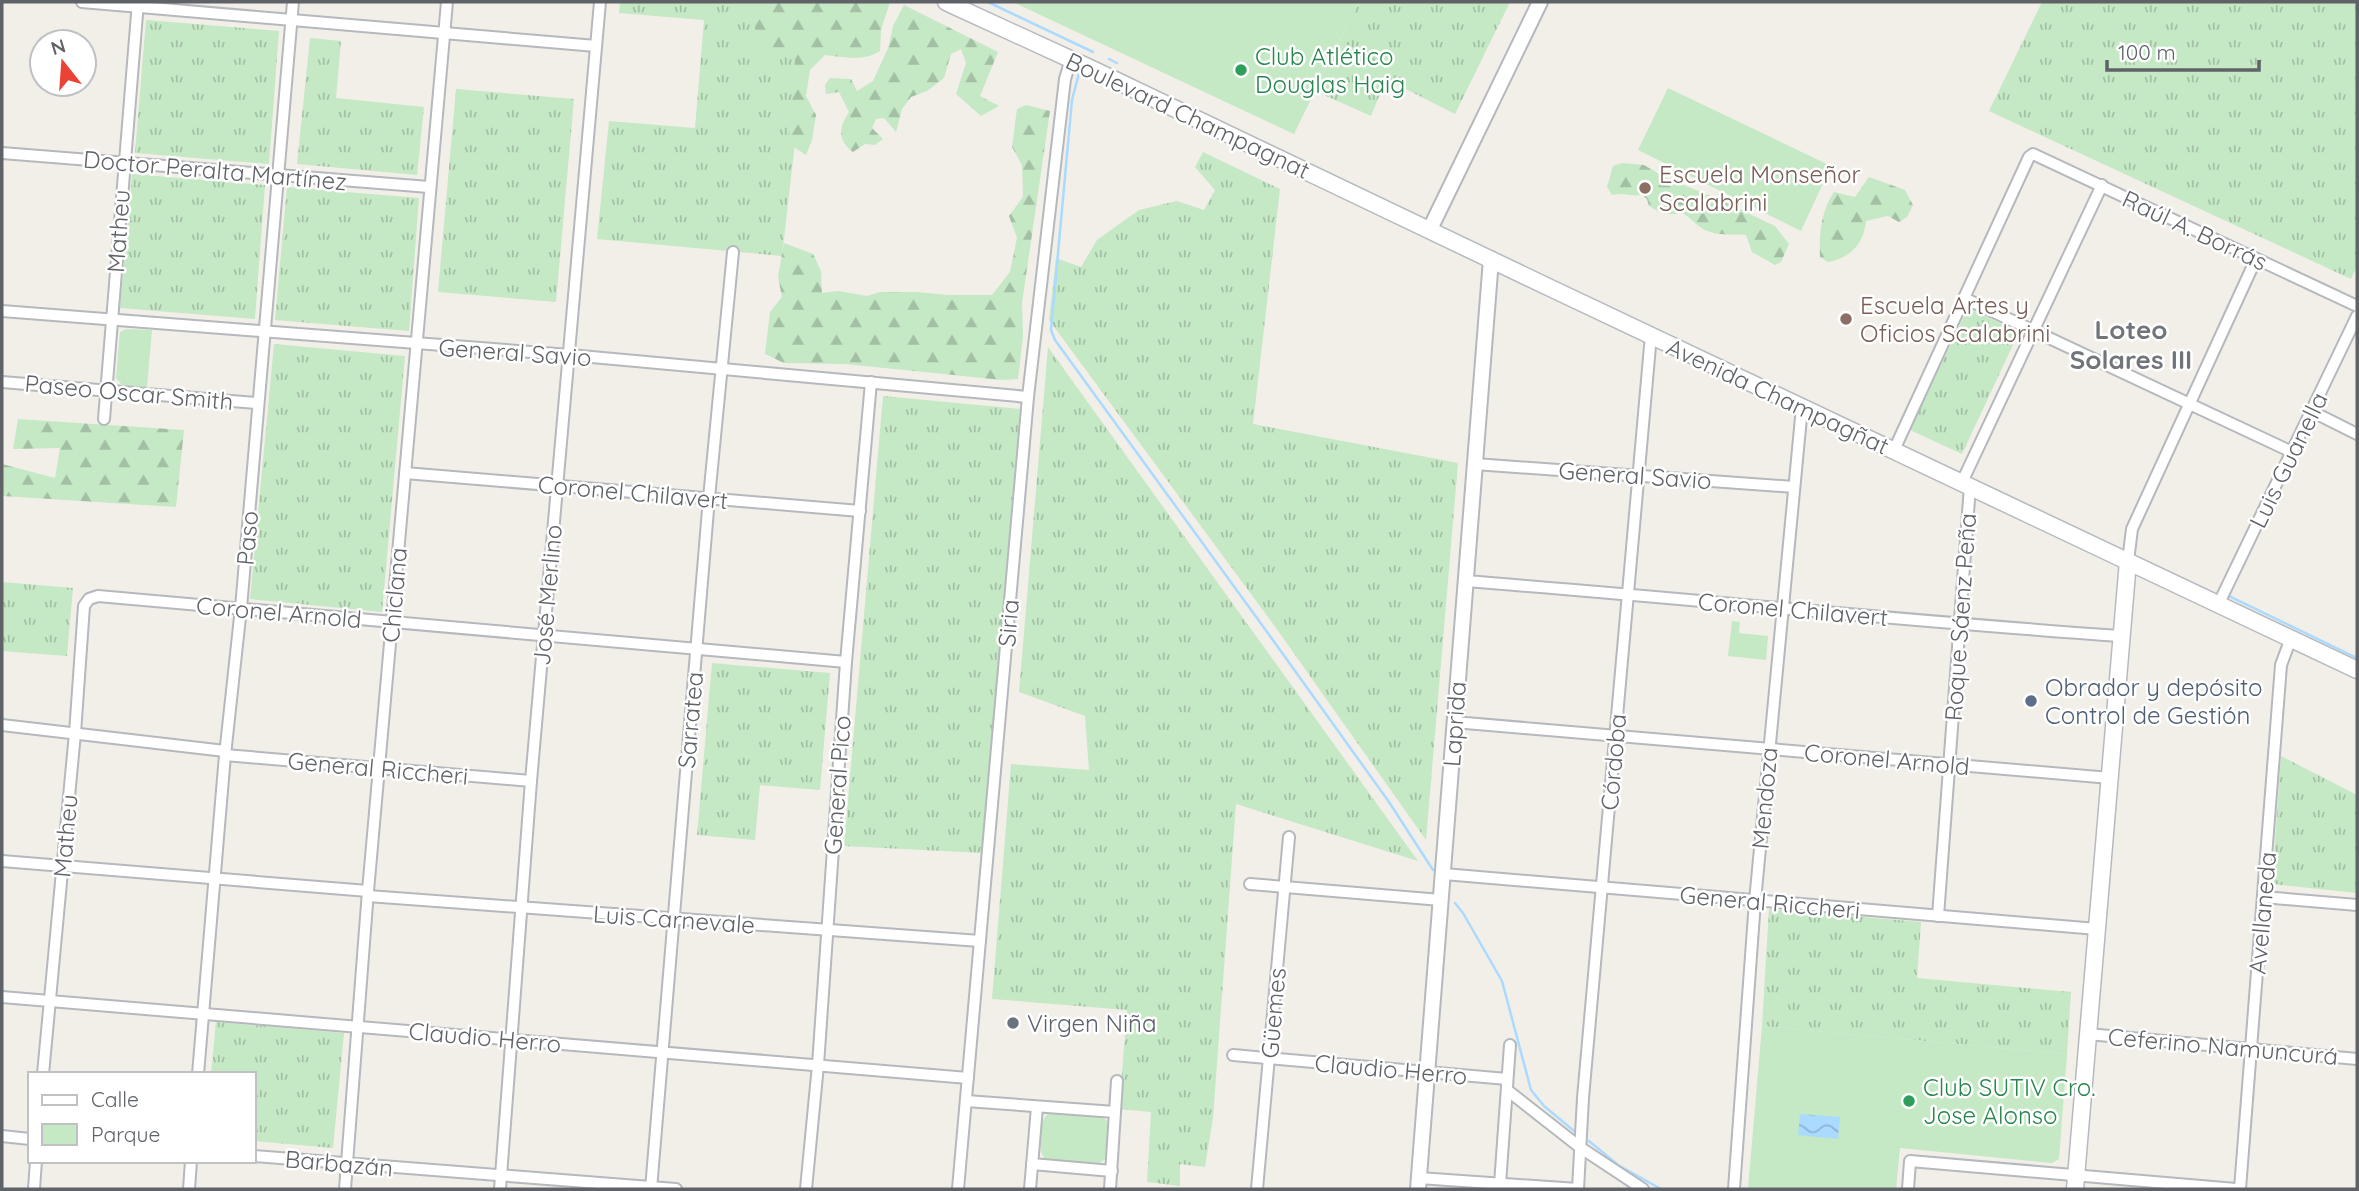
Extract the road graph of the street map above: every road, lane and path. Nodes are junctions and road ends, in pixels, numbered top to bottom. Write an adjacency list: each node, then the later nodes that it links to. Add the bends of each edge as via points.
1 (82, 2): 7 (street)
2 (293, 2): 8 (street, Paso)
3 (447, 2): 9 (street, Chiclana)
4 (600, 2): 10 (street, José Merlino)
5 (1540, 2): 17 (street)
6 (954, 3): 11 (main road, Boulevard Champagnat)
7 (137, 4): 8 (street); 13 (street, Matheu)
8 (291, 19): 9 (street); 14 (street, Paso)
9 (444, 32): 10 (street); 16 (street, Chiclana)
10 (596, 46): 30 (street, José Merlino)
11 (1071, 59): 17 (main road, Boulevard Champagnat); 35 (street, Siria, via 1063,93)
12 (2, 153): 13 (street, Doctor Peralta Martínez)
13 (124, 162): 14 (street, Doctor Peralta Martínez); 25 (street, Matheu)
14 (277, 176): 16 (street, Doctor Peralta Martínez); 26 (street, Paso)
15 (2102, 186): 20 (street, Raúl A. Borrás); 21 (street, Raúl A. Borrás, via 2033,154 2029,157); 27 (street, Roque Sáenz Peña)
16 (429, 187): 29 (street, Chiclana)
17 (1430, 229): 19 (main road, Avenida Champagñat)
18 (733, 252): 31 (street, Sarratea)
19 (1491, 259): 28 (main road, Avenida Champagñat); 44 (street, Laprida)
20 (2256, 259): 22 (street, Raúl A. Borrás); 37 (street)
21 (1964, 298): 27 (street); 42 (street)
22 (2357, 306)
23 (2, 311): 25 (street, General Savio)
24 (2357, 316): 39 (street, Luis Guanella)
25 (112, 319): 26 (street, General Savio); 34 (street, Matheu)
26 (264, 331): 29 (street, General Savio); 36 (street, Paso)
27 (2034, 331): 37 (street); 47 (street, Roque Sáenz Peña)
28 (1651, 335): 38 (main road, Avenida Champagñat); 46 (street, Córdoba)
29 (415, 344): 30 (street, General Savio); 45 (street, Chiclana)
30 (570, 355): 31 (street, General Savio); 48 (street, José Merlino)
31 (721, 369): 33 (street, General Savio); 50 (street, Sarratea)
32 (2, 382): 34 (street, Paseo Oscar Smith)
33 (872, 382): 35 (street, General Savio); 51 (street, General Pico)
34 (106, 390): 36 (street, Paseo Oscar Smith); 40 (street, Matheu)
35 (1028, 397): 95 (street, Siria)
36 (257, 402): 58 (street, Paso)
37 (2189, 404): 43 (street); 52 (street, via 2132,529)
38 (1802, 407): 42 (main road, Avenida Champagñat); 49 (street, Mendoza)
39 (2311, 411): 41 (street); 43 (street, Luis Guanella)
40 (104, 419)
41 (2357, 434)
42 (1894, 450): 47 (main road, Avenida Champagñat)
43 (2292, 452): 56 (street, Luis Guanella)
44 (1475, 464): 46 (street, General Savio); 53 (street, Laprida)
45 (405, 474): 48 (street, Coronel Chilavert); 59 (street, Chiclana)
46 (1638, 475): 49 (street, General Savio); 54 (street, Córdoba)
47 (1966, 484): 52 (main road, Avenida Champagñat); 60 (street, Roque Sáenz Peña)
48 (557, 486): 50 (street, Coronel Chilavert); 62 (street, José Merlino)
49 (1794, 487): 57 (street, Mendoza)
50 (709, 498): 51 (street, Coronel Chilavert); 64 (street, Sarratea)
51 (860, 511): 65 (street, General Pico)
52 (2128, 561): 56 (main road, Avenida Champagñat); 61 (main road)
53 (1465, 581): 54 (street, Coronel Chilavert); 67 (street, Laprida)
54 (1627, 593): 57 (street, Coronel Chilavert); 70 (street, Córdoba)
55 (89, 599): 58 (street, Coronel Arnold); 69 (street, Matheu, via 84,606)
56 (2219, 603): 63 (main road, Avenida Champagñat)
57 (1784, 607): 60 (street, Coronel Chilavert); 71 (street, Mendoza)
58 (241, 608): 59 (street, Coronel Arnold); 72 (street, Paso)
59 (392, 622): 62 (street, Coronel Arnold); 74 (street, Chiclana)
60 (1958, 624): 61 (street, Coronel Chilavert); 73 (street, Roque Sáenz Peña)
61 (2121, 636): 75 (main road)
62 (544, 637): 64 (street, Coronel Arnold); 76 (street, José Merlino)
63 (2291, 638): 66 (main road, Avenida Champagñat); 86 (street, Avellaneda, via 2281,665)
64 (696, 649): 65 (street, Coronel Arnold); 92 (street, Sarratea)
65 (846, 662): 94 (street, General Pico)
66 (2357, 670)
67 (1454, 722): 70 (street, Coronel Arnold); 80 (street, Laprida)
68 (2, 725): 69 (street, General Riccheri)
69 (75, 733): 72 (street, General Riccheri); 79 (street, Matheu)
70 (1616, 734): 71 (street, Coronel Arnold); 84 (street, Córdoba)
71 (1769, 748): 73 (street, Coronel Arnold); 88 (street, Mendoza)
72 (225, 753): 74 (street, General Riccheri); 81 (street, Paso)
73 (1949, 764): 75 (street, Coronel Arnold); 91 (street, Roque Sáenz Peña)
74 (379, 769): 76 (street, General Riccheri); 85 (street, Chiclana)
75 (2110, 778): 93 (main road)
76 (531, 781): 90 (street, José Merlino)
77 (1289, 837): 83 (street, Güemes)
78 (2, 861): 79 (street, Luis Carnevale)
79 (62, 866): 81 (street, Luis Carnevale); 97 (street, Matheu)
80 (1444, 874): 84 (street, General Riccheri); 87 (street, Laprida)
81 (215, 880): 85 (street, Luis Carnevale); 98 (street, Paso)
82 (1250, 884): 83 (street)
83 (1284, 887): 87 (street); 106 (street, Güemes)
84 (1603, 888): 88 (street, General Riccheri); 120 (street, Córdoba)
85 (368, 894): 90 (street, Luis Carnevale); 99 (street, Chiclana)
86 (2263, 897): 89 (street); 103 (street, Avellaneda)
87 (1441, 900): 111 (street, Laprida)
88 (1755, 901): 91 (street, General Riccheri); 144 (street, Mendoza)
89 (2357, 905)
90 (522, 908): 92 (street, Luis Carnevale); 101 (street, José Merlino)
91 (1938, 916): 93 (street, General Riccheri)
92 (674, 918): 94 (street, Luis Carnevale); 104 (street, Sarratea)
93 (2097, 929): 100 (main road)
94 (827, 930): 95 (street, Luis Carnevale); 108 (street, General Pico)
95 (980, 941): 112 (street, Siria)
96 (2, 996): 97 (street, Claudio Herro)
97 (50, 1000): 98 (street, Claudio Herro); 109 (street, Matheu)
98 (203, 1013): 99 (street, Claudio Herro); 110 (street, Paso)
99 (356, 1026): 101 (street, Claudio Herro); 124 (street, Chiclana)
100 (2088, 1034): 103 (street, Ceferino Namuncurá); 128 (main road)
101 (512, 1040): 104 (street, Claudio Herro); 127 (street, José Merlino)
102 (1510, 1045): 114 (street)
103 (2250, 1048): 107 (street, Ceferino Namuncurá); 146 (street, Avellaneda)
104 (662, 1052): 108 (street, Claudio Herro); 131 (street, Sarratea)
105 (1233, 1055): 106 (street, Claudio Herro)
106 (1268, 1058): 111 (street, Claudio Herro); 141 (street, Güemes)
107 (2357, 1059)
108 (818, 1065): 112 (street, Claudio Herro); 137 (street, General Pico)
109 (43, 1072)
110 (198, 1072)
111 (1426, 1072): 114 (street, Claudio Herro); 129 (street, Laprida)
112 (968, 1078): 115 (street, Siria)
113 (1117, 1081): 117 (street)
114 (1507, 1084): 120 (street); 130 (street)
115 (966, 1101): 116 (street); 138 (street, Siria)
116 (1037, 1107): 117 (street); 125 (street)
117 (1115, 1112): 126 (street)
118 (2, 1136): 119 (street)
119 (28, 1139)
120 (1581, 1148): 142 (street, Córdoba); 143 (street)
121 (256, 1156): 124 (street, Barbazán)
122 (36, 1163): 132 (street)
123 (191, 1163): 133 (street)
124 (347, 1163): 127 (street, Barbazán); 134 (street, Chiclana)
125 (1032, 1164): 126 (street); 139 (street)
126 (1112, 1171): 140 (street)
127 (500, 1176): 131 (street, Barbazán); 135 (street, José Merlino)
128 (2076, 1182): 145 (street, via 1910,1161); 146 (street)
129 (1418, 1184): 130 (street)
130 (1500, 1184): 142 (street)
131 (651, 1188): 136 (street, Barbazán)
132 (34, 1189)
133 (189, 1189)
134 (345, 1189)
135 (499, 1189)
136 (676, 1189)
137 (806, 1189)
138 (958, 1189)
139 (1030, 1189)
140 (1110, 1189)
141 (1257, 1189)
142 (1578, 1189)
143 (1643, 1189)
144 (1734, 1189)
145 (1908, 1189)
146 (2238, 1189)

